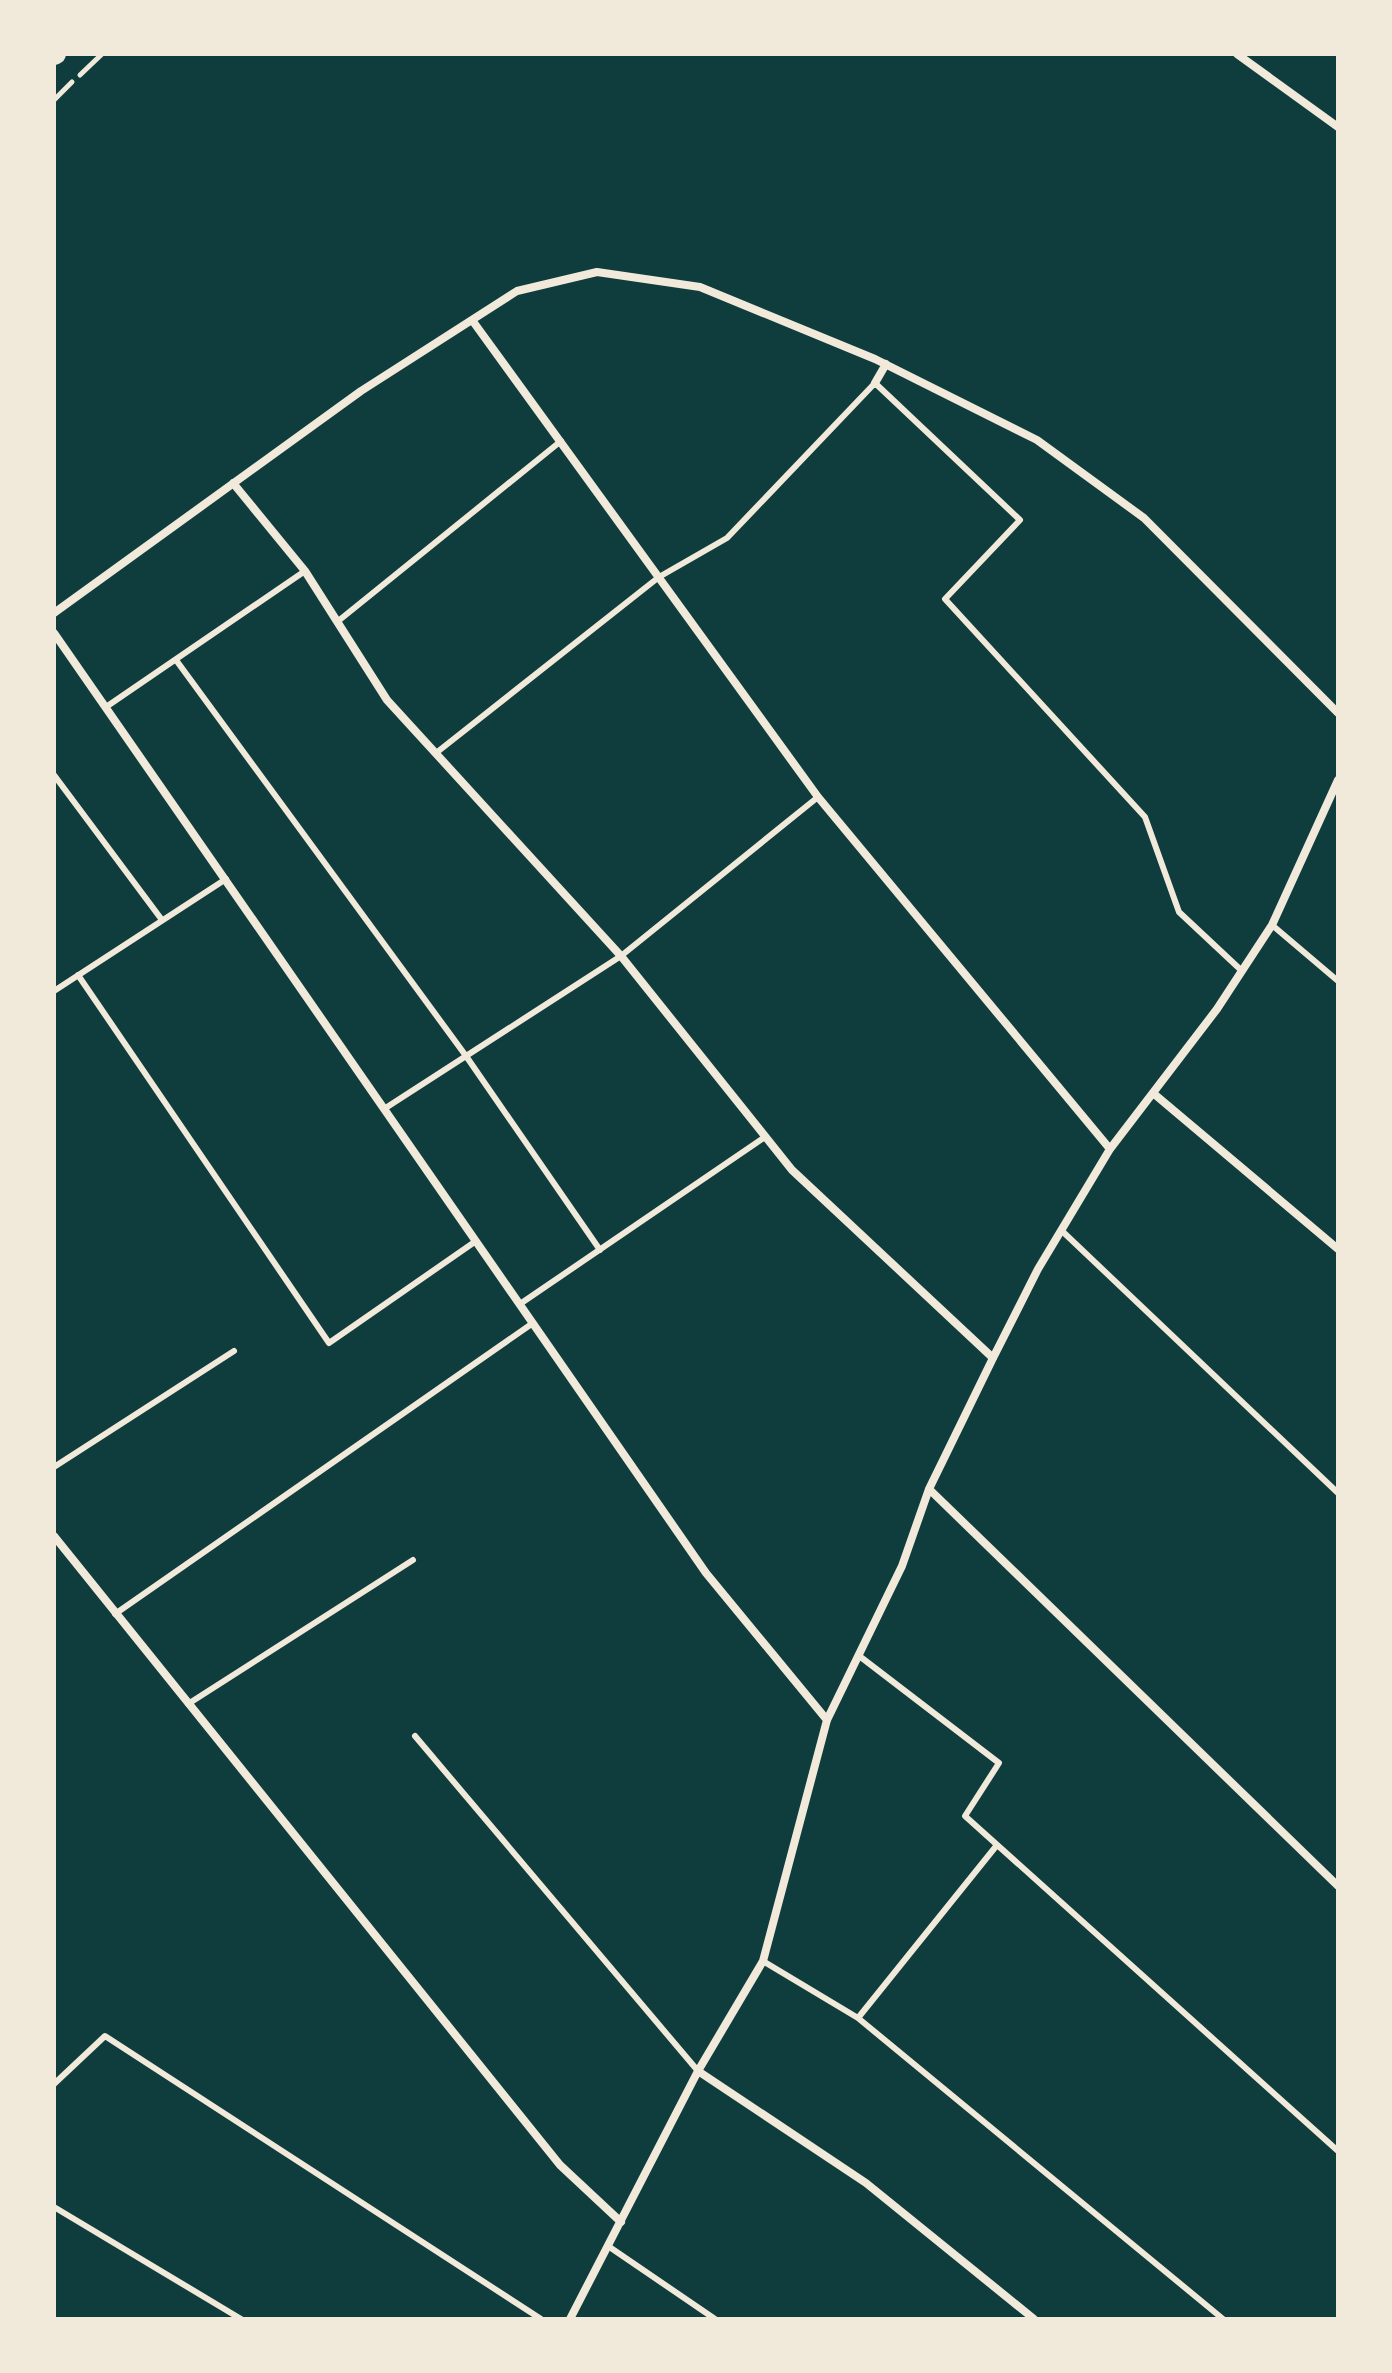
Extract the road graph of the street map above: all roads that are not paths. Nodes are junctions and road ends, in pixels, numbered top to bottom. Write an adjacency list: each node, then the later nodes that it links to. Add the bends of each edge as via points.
1 (1237, 54): 2 (street)
2 (1338, 127)
3 (472, 320): 4 (street, via 517,291 597,272 700,287); 6 (street); 7 (street)
4 (886, 364): 5 (street); 15 (street, via 1037,440 1144,518)
5 (875, 383): 9 (lane, via 727,538); 24 (lane, via 1020,520 945,599 1145,817 1179,912)
6 (561, 441): 9 (street); 11 (lane)
7 (233, 483): 8 (street); 10 (street)
8 (305, 571): 11 (street); 13 (lane)
9 (659, 577): 16 (lane); 19 (street)
10 (54, 613)
11 (337, 622): 16 (street, via 387,700)
12 (54, 633): 14 (street)
13 (176, 660): 14 (lane); 28 (lane)
14 (106, 707): 20 (street)
15 (1338, 713)
16 (436, 753): 23 (street)
17 (54, 775): 21 (lane)
18 (1338, 780): 22 (street)
19 (818, 797): 23 (lane); 32 (street)
20 (226, 879): 21 (lane); 30 (street)
21 (162, 920): 25 (lane)
22 (1272, 925): 24 (street); 26 (lane)
23 (621, 956): 28 (lane); 31 (street)
24 (1242, 971): 29 (street)
25 (78, 975): 27 (lane); 34 (lane, via 329,1343)
26 (1338, 981)
27 (54, 991)
28 (466, 1056): 30 (lane); 36 (lane)
29 (1153, 1093): 32 (street); 35 (street)
30 (384, 1109): 34 (street)
31 (765, 1137): 36 (lane); 40 (street, via 792,1170)
32 (1110, 1149): 33 (street)
33 (1061, 1230): 40 (street); 43 (lane)
34 (476, 1241): 37 (street)
35 (1338, 1249)
36 (600, 1250): 37 (lane)
37 (520, 1304): 38 (street)
38 (533, 1323): 46 (lane); 49 (street, via 706,1573)
39 (234, 1351): 41 (lane)
40 (993, 1358): 42 (street)
41 (54, 1467)
42 (929, 1489): 47 (street, via 902,1566); 52 (street)
43 (1338, 1493)
44 (54, 1536): 46 (street)
45 (413, 1560): 48 (lane)
46 (115, 1614): 48 (street)
47 (858, 1655): 49 (street); 51 (lane, via 999,1763 965,1816)
48 (188, 1704): 59 (street, via 560,2165)
49 (827, 1720): 53 (street)
50 (415, 1736): 55 (lane)
51 (997, 1845): 54 (lane); 57 (lane)
52 (1338, 1886)
53 (763, 1961): 54 (lane); 55 (street)
54 (858, 2018): 66 (lane)
55 (698, 2071): 59 (street); 65 (street, via 866,2183)
56 (54, 2084): 62 (lane, via 105,2036)
57 (1338, 2151)
58 (54, 2207): 61 (lane)
59 (621, 2222): 60 (street)
60 (608, 2246): 63 (street); 64 (lane)
61 (241, 2319)
62 (541, 2319)
63 (570, 2319)
64 (715, 2319)
65 (1034, 2319)
66 (1223, 2319)

